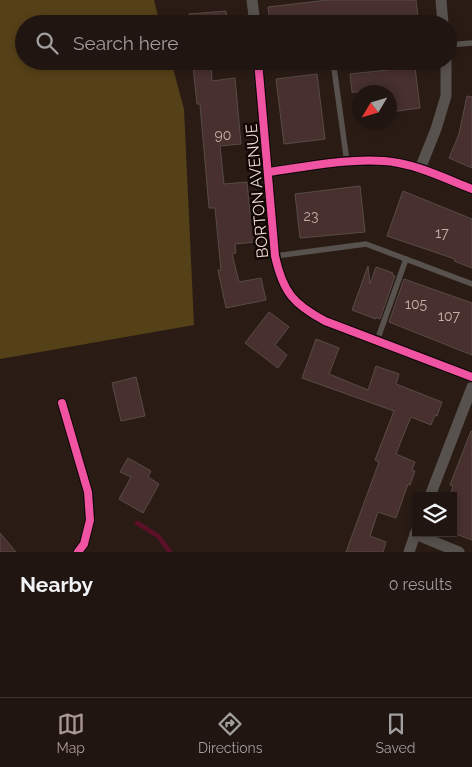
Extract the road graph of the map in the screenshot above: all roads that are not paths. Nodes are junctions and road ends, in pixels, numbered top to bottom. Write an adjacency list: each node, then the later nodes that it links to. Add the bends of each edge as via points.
1 (252, 0): 3 (street)
2 (440, 0): 4 (street)
3 (254, 15)
4 (442, 15)
5 (472, 43): 6 (lane)
6 (457, 44)
7 (259, 70): 12 (street, BORTON AVENUE)
8 (334, 70): 10 (lane)
9 (446, 70): 11 (street, via 446,96)
10 (347, 162): 11 (street, via 385,161); 12 (street)
11 (420, 169): 13 (street)
12 (269, 172): 14 (street, BORTON AVENUE)
13 (472, 189)
14 (275, 256): 15 (lane, via 366,244); 17 (street, BORTON AVENUE, via 280,277 291,296 306,311)
15 (406, 259): 16 (lane); 17 (lane)
16 (472, 284)
17 (377, 341): 18 (street, BORTON AVENUE)
18 (472, 377)
19 (472, 386): 21 (street)
20 (62, 403): 24 (street, via 88,492 90,520 84,544)
21 (432, 492)
22 (414, 537): 25 (street)
23 (424, 537): 26 (street)
24 (78, 552)
25 (409, 552)
26 (459, 552)

